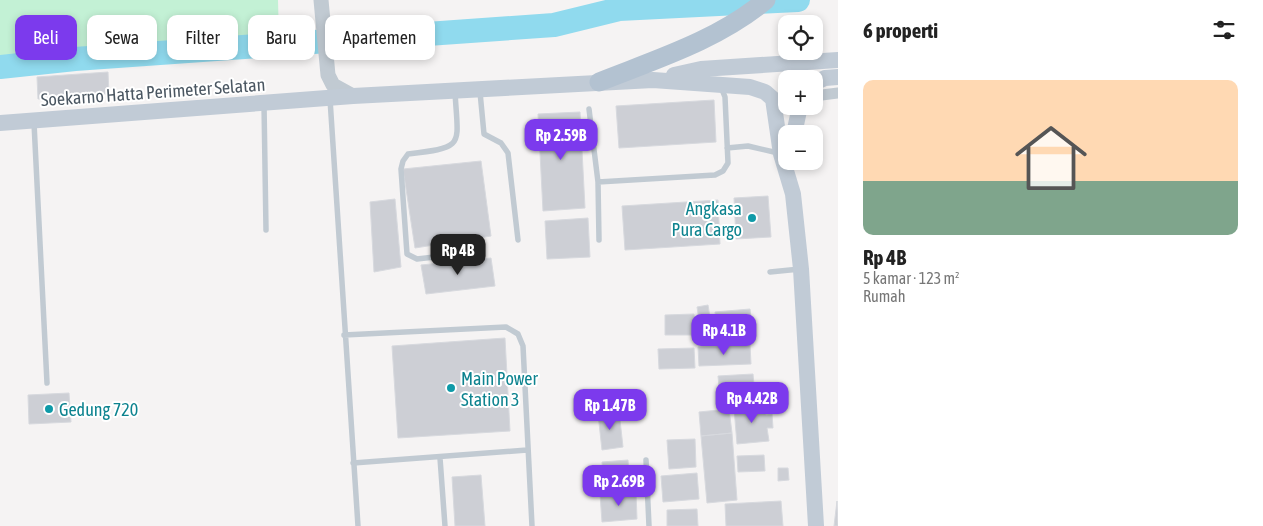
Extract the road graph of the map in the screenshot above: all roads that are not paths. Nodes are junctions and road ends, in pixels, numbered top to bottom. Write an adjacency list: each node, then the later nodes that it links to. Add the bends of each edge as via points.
1 (321, 0): 13 (street, via 328,75 333,85)
2 (766, 0): 7 (main road, via 745,18 713,36)
3 (838, 60): 6 (main road, via 701,69)
4 (838, 77): 5 (main road)
5 (823, 79)
6 (653, 80): 7 (main road); 8 (main road)
7 (599, 82): 10 (main road)
8 (719, 83): 19 (main road, via 765,92 773,100); 20 (lane, via 725,97)
9 (454, 89): 10 (main road); 13 (main road); 27 (lane, via 457,138 444,150 408,154 403,161 408,254 417,259)
10 (480, 90): 25 (lane, via 484,134 501,143 508,154)
11 (838, 93): 12 (street)
12 (823, 95)
13 (353, 96): 14 (main road, Soekarno Hatta Perimeter Selatan)
14 (330, 98): 15 (main road, Soekarno Hatta Perimeter Selatan); 30 (lane)
15 (264, 104): 17 (main road, Soekarno Hatta Perimeter Selatan); 24 (lane)
16 (589, 109): 23 (lane)
17 (34, 121): 18 (main road, Soekarno Hatta Perimeter Selatan); 31 (lane)
18 (0, 123)
19 (779, 125)
20 (727, 148): 21 (lane, via 761,148); 23 (lane, via 728,163 715,175)
21 (778, 155)
22 (789, 170): 28 (main road)
23 (598, 182): 26 (lane)
24 (266, 230)
25 (518, 240)
26 (598, 240)
27 (469, 253)
28 (801, 269): 29 (lane); 40 (main road)
29 (770, 272)
30 (344, 335): 32 (lane, via 506,327 518,334 523,346); 35 (lane)
31 (47, 383)
32 (527, 450): 33 (lane); 38 (lane)
33 (440, 458): 35 (lane); 37 (lane)
34 (646, 460): 39 (lane)
35 (353, 463): 36 (lane)
36 (358, 526)
37 (445, 526)
38 (532, 526)
39 (650, 526)
40 (816, 526)

